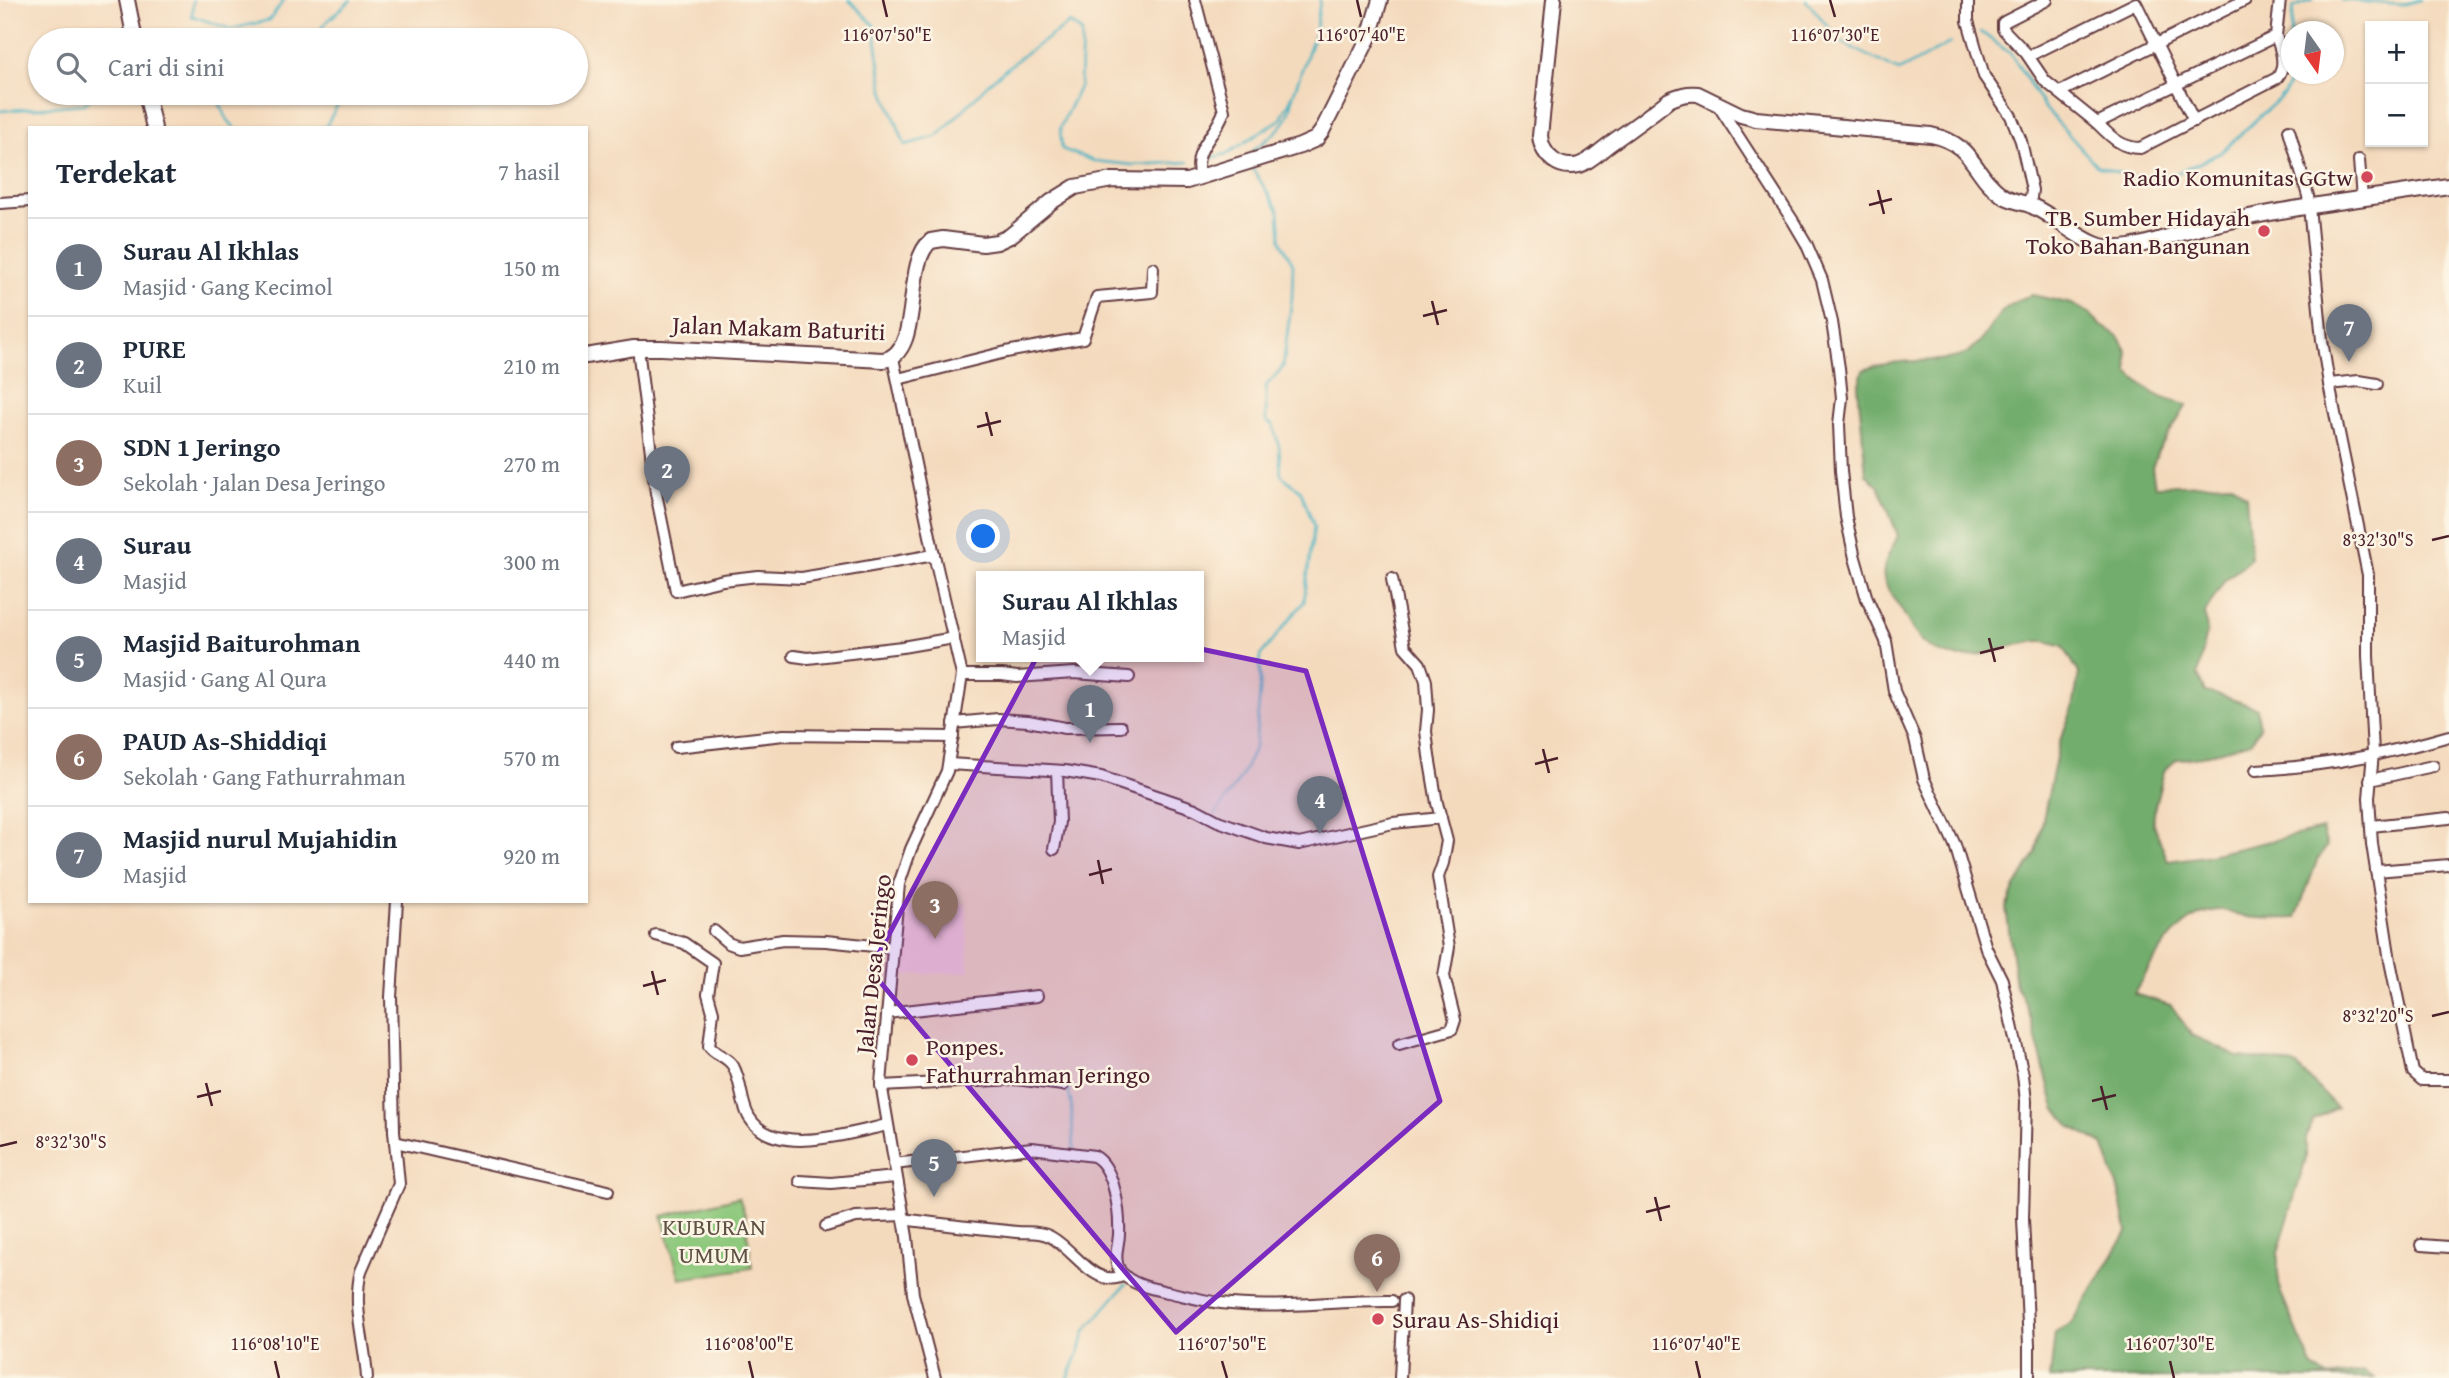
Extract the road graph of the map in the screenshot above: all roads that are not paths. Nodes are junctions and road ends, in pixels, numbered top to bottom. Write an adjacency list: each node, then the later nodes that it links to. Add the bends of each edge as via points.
1 (127, 0): 10 (street)
2 (1195, 0): 23 (street, via 1224,111 1198,155)
3 (1380, 0): 23 (street, Jalan Makam Baturiti, via 1369,37 1316,139)
4 (1554, 0): 17 (street, via 1540,136 1544,151 1555,162 1570,166 1585,162 1681,94 1699,94)
5 (1968, 0): 28 (street, via 1968,21 1984,76 2021,141 2032,190)
6 (2047, 0): 13 (street, via 2003,23 2003,29)
7 (2245, 0): 12 (street)
8 (2280, 0): 11 (street)
9 (2138, 1): 12 (street); 13 (street)
10 (132, 28)
11 (2276, 36): 14 (street); 18 (street, via 2283,62 2280,76)
12 (2157, 45): 14 (street); 15 (street)
13 (2029, 56): 15 (street, via 2045,81)
14 (2175, 85): 18 (street); 19 (street)
15 (2060, 92): 19 (street)
16 (149, 105): 20 (street)
17 (1718, 105): 28 (street, via 1756,119 1940,137 1968,154 1995,189); 86 (street, via 1793,221 1822,280 1839,368 1841,471 1855,558 1886,641 1894,691 1915,739 1924,779 1955,845 1986,948 2002,980 2026,1101 2023,1219)
18 (2194, 121): 19 (street, via 2140,148 2120,144)
19 (2097, 123)
20 (154, 126)
21 (2288, 130): 29 (street)
22 (2359, 160): 25 (street)
23 (1200, 177): 33 (street, Jalan Makam Baturiti, via 1177,182 1094,181 1064,192 998,242 930,241 921,254 903,346)
24 (2449, 186): 25 (street)
25 (2362, 199): 29 (street)
26 (28, 201): 27 (street)
27 (0, 203)
28 (2030, 205): 29 (street, via 2093,243 2113,248)
29 (2310, 207): 35 (street)
30 (1153, 268): 34 (street, via 1152,292 1097,297 1083,338)
31 (638, 348): 32 (street, Jalan Makam Baturiti); 33 (street, Jalan Makam Baturiti); 37 (street, via 656,493 676,591 758,576 803,578)
32 (588, 356)
33 (893, 358): 34 (street, Jalan Desa Jeringo)
34 (898, 379): 37 (street, Jalan Desa Jeringo)
35 (2329, 384): 36 (street); 48 (street, via 2368,575)
36 (2377, 384)
37 (934, 555): 39 (street, Jalan Desa Jeringo)
38 (1392, 579): 54 (street, via 1405,647 1420,663 1426,681 1426,732)
39 (954, 638): 40 (street, via 888,649); 41 (street, Jalan Desa Jeringo)
40 (794, 656)
41 (962, 675): 42 (street); 43 (street, Jalan Desa Jeringo)
42 (1129, 677)
43 (954, 723): 44 (street, via 998,719 1065,728); 46 (street, Jalan Desa Jeringo)
44 (1121, 727)
45 (2449, 736): 48 (street)
46 (953, 737): 47 (street, via 810,734); 49 (street, Jalan Desa Jeringo)
47 (676, 747)
48 (2373, 753): 51 (street); 53 (street)
49 (949, 764): 52 (street); 63 (street, Jalan Desa Jeringo, via 902,872)
50 (2433, 766): 53 (street)
51 (2256, 770)
52 (1057, 771): 54 (street, via 1118,782 1266,838 1299,844); 57 (street, via 1059,822)
53 (2370, 780): 56 (street)
54 (1441, 818): 66 (street, via 1447,841 1438,877 1449,947 1444,976 1455,1020 1452,1029)
55 (2449, 818): 56 (street)
56 (2371, 826): 59 (street)
57 (1054, 849)
58 (2449, 865): 59 (street)
59 (2375, 871): 67 (street, via 2413,1072 2422,1080)
60 (397, 903): 71 (street, via 391,978)
61 (714, 931): 63 (street, via 739,947 783,940)
62 (656, 935): 70 (street, via 684,943 713,963 708,994 713,1012 709,1046 732,1064 745,1108 757,1127 808,1141)
63 (893, 948): 65 (street, Jalan Desa Jeringo)
64 (1037, 996): 65 (street)
65 (887, 1013): 69 (street, Jalan Desa Jeringo)
66 (1399, 1044)
67 (2449, 1080)
68 (1063, 1085): 69 (street, via 1016,1079)
69 (881, 1086): 70 (street, Jalan Desa Jeringo)
70 (887, 1125): 72 (street, Jalan Desa Jeringo)
71 (395, 1142): 75 (street); 83 (street, via 399,1184 358,1282)
72 (894, 1164): 73 (street, Jalan Desa Jeringo); 80 (street, via 1032,1148 1097,1157 1107,1169 1116,1199 1116,1260)
73 (896, 1177): 74 (street); 76 (street, Jalan Desa Jeringo)
74 (800, 1181)
75 (608, 1191)
76 (903, 1217): 77 (street, via 856,1217); 80 (street, via 951,1227 1040,1233 1062,1243 1089,1270 1107,1280); 84 (street, Jalan Desa Jeringo, via 913,1294)
77 (825, 1226)
78 (2421, 1245): 79 (street)
79 (2449, 1247)
80 (1124, 1275): 82 (street, via 1155,1289 1221,1303)
81 (1404, 1300): 85 (street)
82 (1392, 1301)
83 (367, 1378)
84 (935, 1378)
85 (1400, 1378)
86 (2029, 1378)

